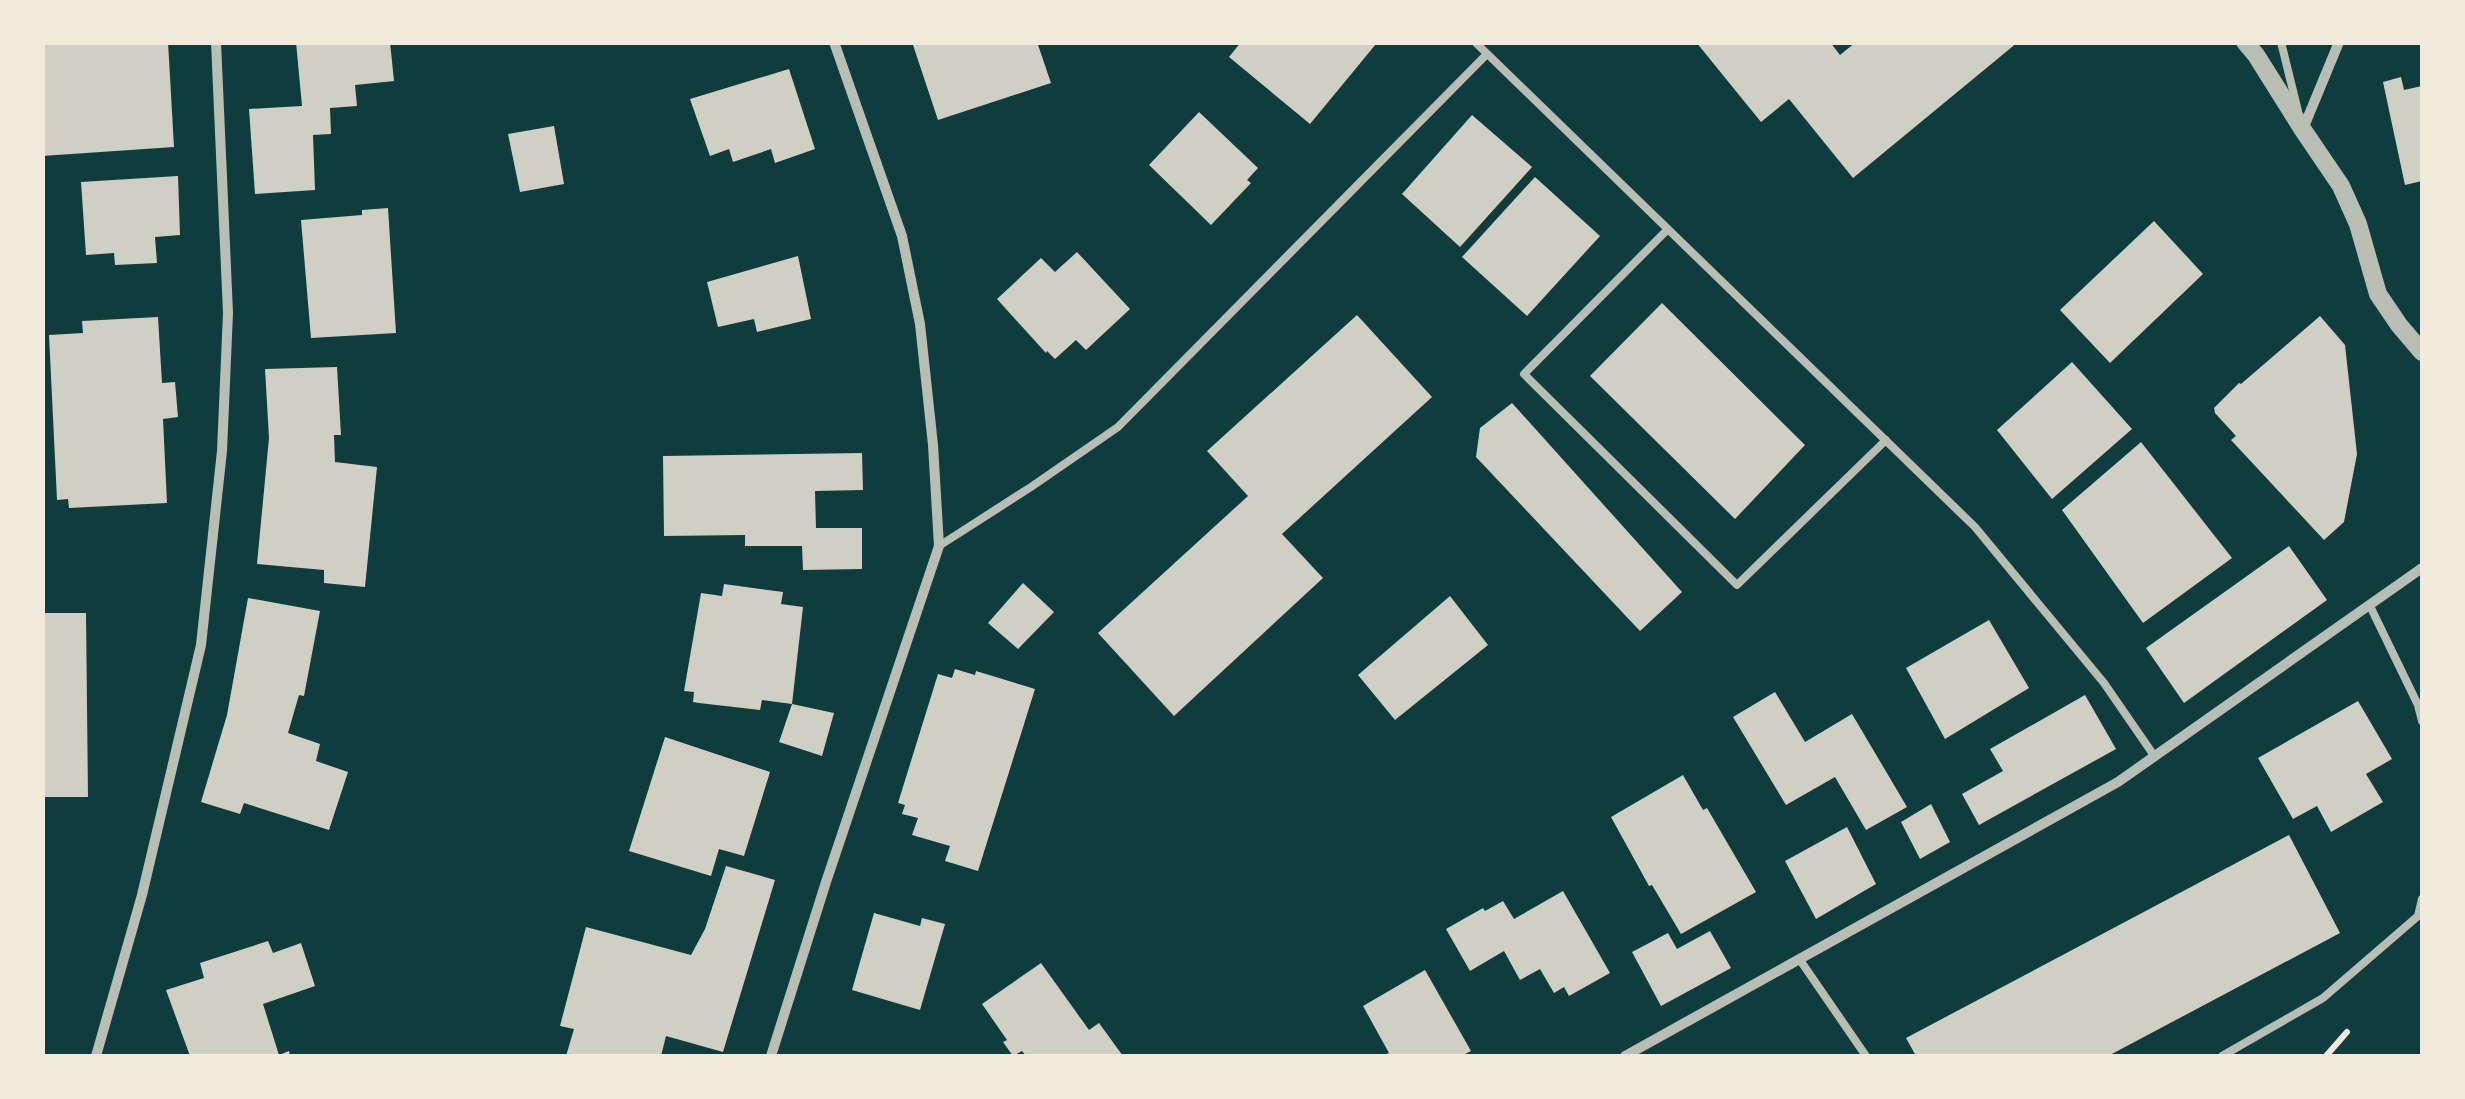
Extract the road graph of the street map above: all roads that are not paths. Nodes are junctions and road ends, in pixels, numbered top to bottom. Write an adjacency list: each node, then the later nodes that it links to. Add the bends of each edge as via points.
1 (216, 42): 19 (street, via 228,313 222,452 204,613 151,859)
2 (834, 42): 12 (street, via 902,236 920,324)
3 (1475, 42): 7 (lane)
4 (2245, 42): 8 (street)
5 (2280, 42): 8 (lane)
6 (2339, 42): 8 (street)
7 (1487, 54): 9 (lane); 12 (lane, via 1118,427)
8 (2303, 130): 10 (street, via 2342,186 2378,294)
9 (1668, 229): 11 (lane); 11 (lane, via 1524,374 1737,585)
10 (2422, 352)
11 (1886, 440): 16 (lane, via 1974,527)
12 (938, 546): 20 (street)
13 (2422, 568): 14 (street)
14 (2370, 606): 15 (lane); 16 (street)
15 (2422, 721)
16 (2156, 756): 18 (street)
17 (2422, 899): 23 (lane, via 2418,916 2323,998)
18 (1800, 960): 21 (street); 22 (lane)
19 (96, 1056)
20 (771, 1056)
21 (1625, 1056)
22 (1866, 1056)
23 (2222, 1056)

